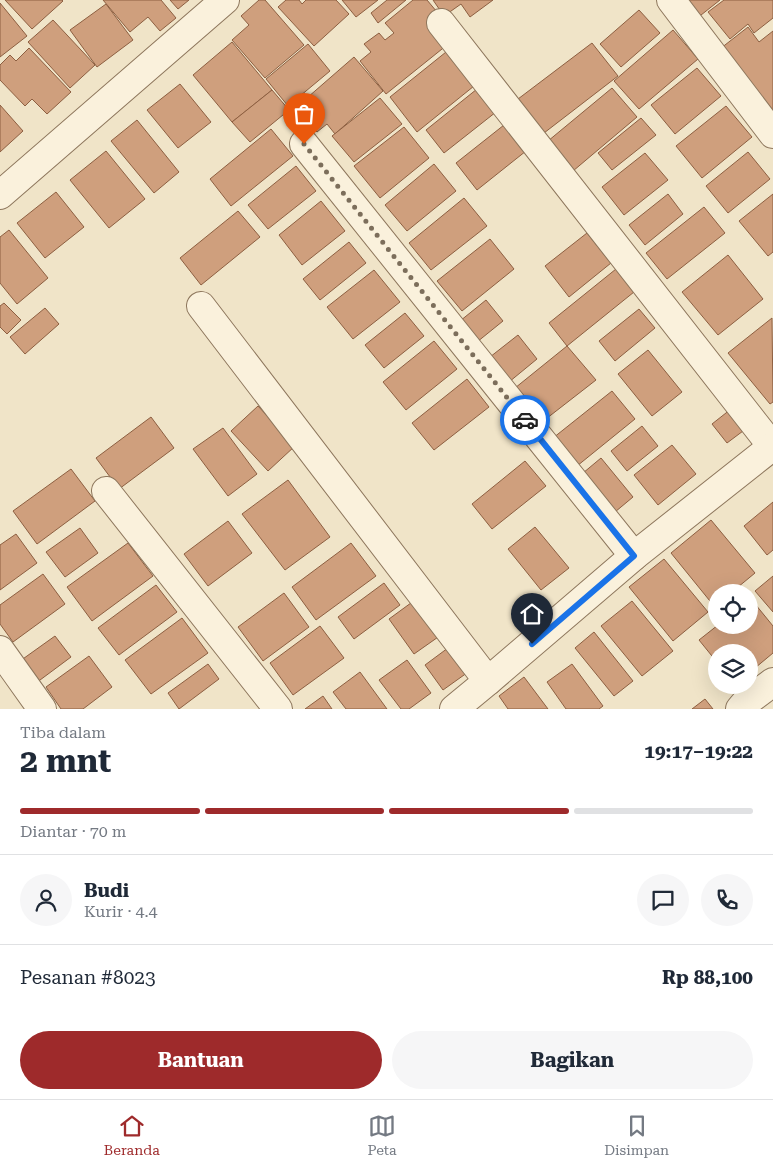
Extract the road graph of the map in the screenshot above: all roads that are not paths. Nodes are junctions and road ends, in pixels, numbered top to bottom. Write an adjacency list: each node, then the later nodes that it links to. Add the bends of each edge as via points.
1 (225, 0): 6 (street)
2 (671, 0): 4 (street)
3 (441, 23): 8 (street)
4 (773, 134)
5 (304, 144): 10 (street)
6 (0, 195)
7 (201, 306): 12 (street)
8 (773, 446): 10 (street)
9 (106, 491): 15 (street)
10 (634, 556): 12 (street)
11 (0, 650): 14 (street)
12 (488, 681): 16 (street)
13 (773, 682): 17 (street)
14 (42, 709)
15 (278, 709)
16 (454, 709)
17 (740, 709)

